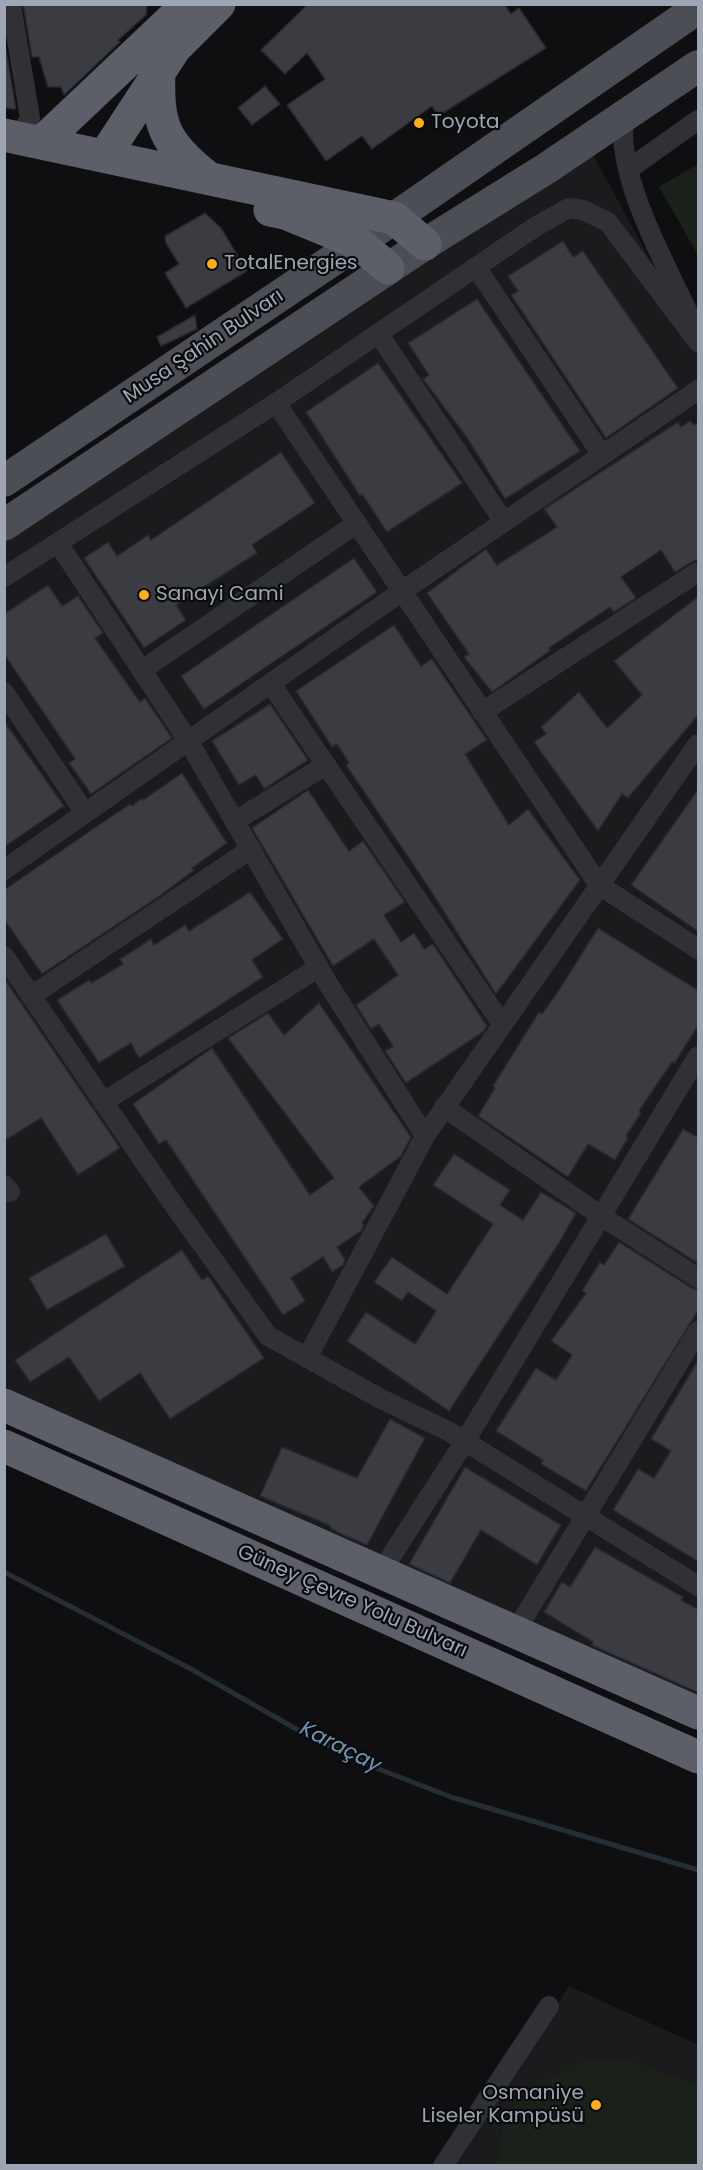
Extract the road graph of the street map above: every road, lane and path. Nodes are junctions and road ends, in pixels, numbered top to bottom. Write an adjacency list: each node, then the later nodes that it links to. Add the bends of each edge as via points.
1 (11, 4): 10 (street, via 30,118)
2 (188, 4): 5 (highway)
3 (219, 4): 7 (highway)
4 (699, 8): 14 (main road, Musa Şahin Bulvarı)
5 (162, 18): 10 (highway)
6 (699, 66): 8 (main road, Musa Şahin Bulvarı)
7 (159, 69): 11 (highway); 13 (highway, via 159,116 188,162)
8 (624, 116): 12 (street, via 622,129); 16 (main road, Musa Şahin Bulvarı)
9 (699, 120): 12 (street)
10 (17, 142): 11 (highway); 15 (highway, via 285,213)
11 (105, 155): 13 (highway)
12 (629, 169): 20 (street, via 632,189)
13 (206, 176): 14 (highway)
14 (394, 218): 15 (main road, Musa Şahin Bulvarı); 16 (highway)
15 (358, 243): 18 (highway); 25 (main road, Musa Şahin Bulvarı)
16 (425, 244): 18 (main road, Musa Şahin Bulvarı)
17 (476, 267): 19 (street); 21 (street, via 569,208 583,210 608,222); 24 (street)
18 (388, 268): 28 (main road, Musa Şahin Bulvarı)
19 (378, 333): 23 (street); 26 (street)
20 (699, 337)
21 (699, 342)
22 (699, 390): 24 (street)
23 (276, 403): 27 (street); 29 (street)
24 (602, 456): 26 (street)
25 (4, 481)
26 (504, 522): 32 (street)
27 (356, 524): 32 (street); 33 (street)
28 (4, 525)
29 (58, 543): 31 (street); 33 (street)
30 (699, 572): 36 (street)
31 (4, 577)
32 (401, 592): 34 (street); 36 (street)
33 (142, 670): 37 (street)
34 (271, 684): 37 (street); 39 (street)
35 (4, 692): 40 (street)
36 (482, 712): 44 (street)
37 (189, 742): 40 (street); 41 (street)
38 (699, 744): 44 (street)
39 (326, 765): 41 (street); 49 (street)
40 (85, 813): 43 (street)
41 (235, 821): 42 (street)
42 (251, 849): 47 (street); 48 (street)
43 (4, 870)
44 (599, 885): 45 (street); 49 (street)
45 (699, 949)
46 (4, 956): 48 (street)
47 (318, 968): 51 (street); 53 (street)
48 (31, 996): 51 (street)
49 (502, 1024): 52 (street)
50 (699, 1056): 54 (street)
51 (103, 1102): 57 (street, via 268,1336)
52 (444, 1107): 53 (street); 54 (street)
53 (425, 1136): 57 (street)
54 (601, 1216): 55 (street); 59 (street)
55 (699, 1278)
56 (699, 1331): 61 (street)
57 (307, 1358): 59 (street)
58 (4, 1405): 62 (highway, Güney Çevre Yolu Bulvarı)
59 (465, 1441): 61 (street); 62 (street)
60 (4, 1446): 66 (highway, Güney Çevre Yolu Bulvarı)
61 (585, 1515): 63 (street); 64 (street)
62 (381, 1572): 64 (highway, Güney Çevre Yolu Bulvarı)
63 (699, 1586)
64 (515, 1632): 65 (highway, Güney Çevre Yolu Bulvarı)
65 (699, 1713)
66 (699, 1757)
67 (549, 2006): 68 (street)
68 (443, 2166)

